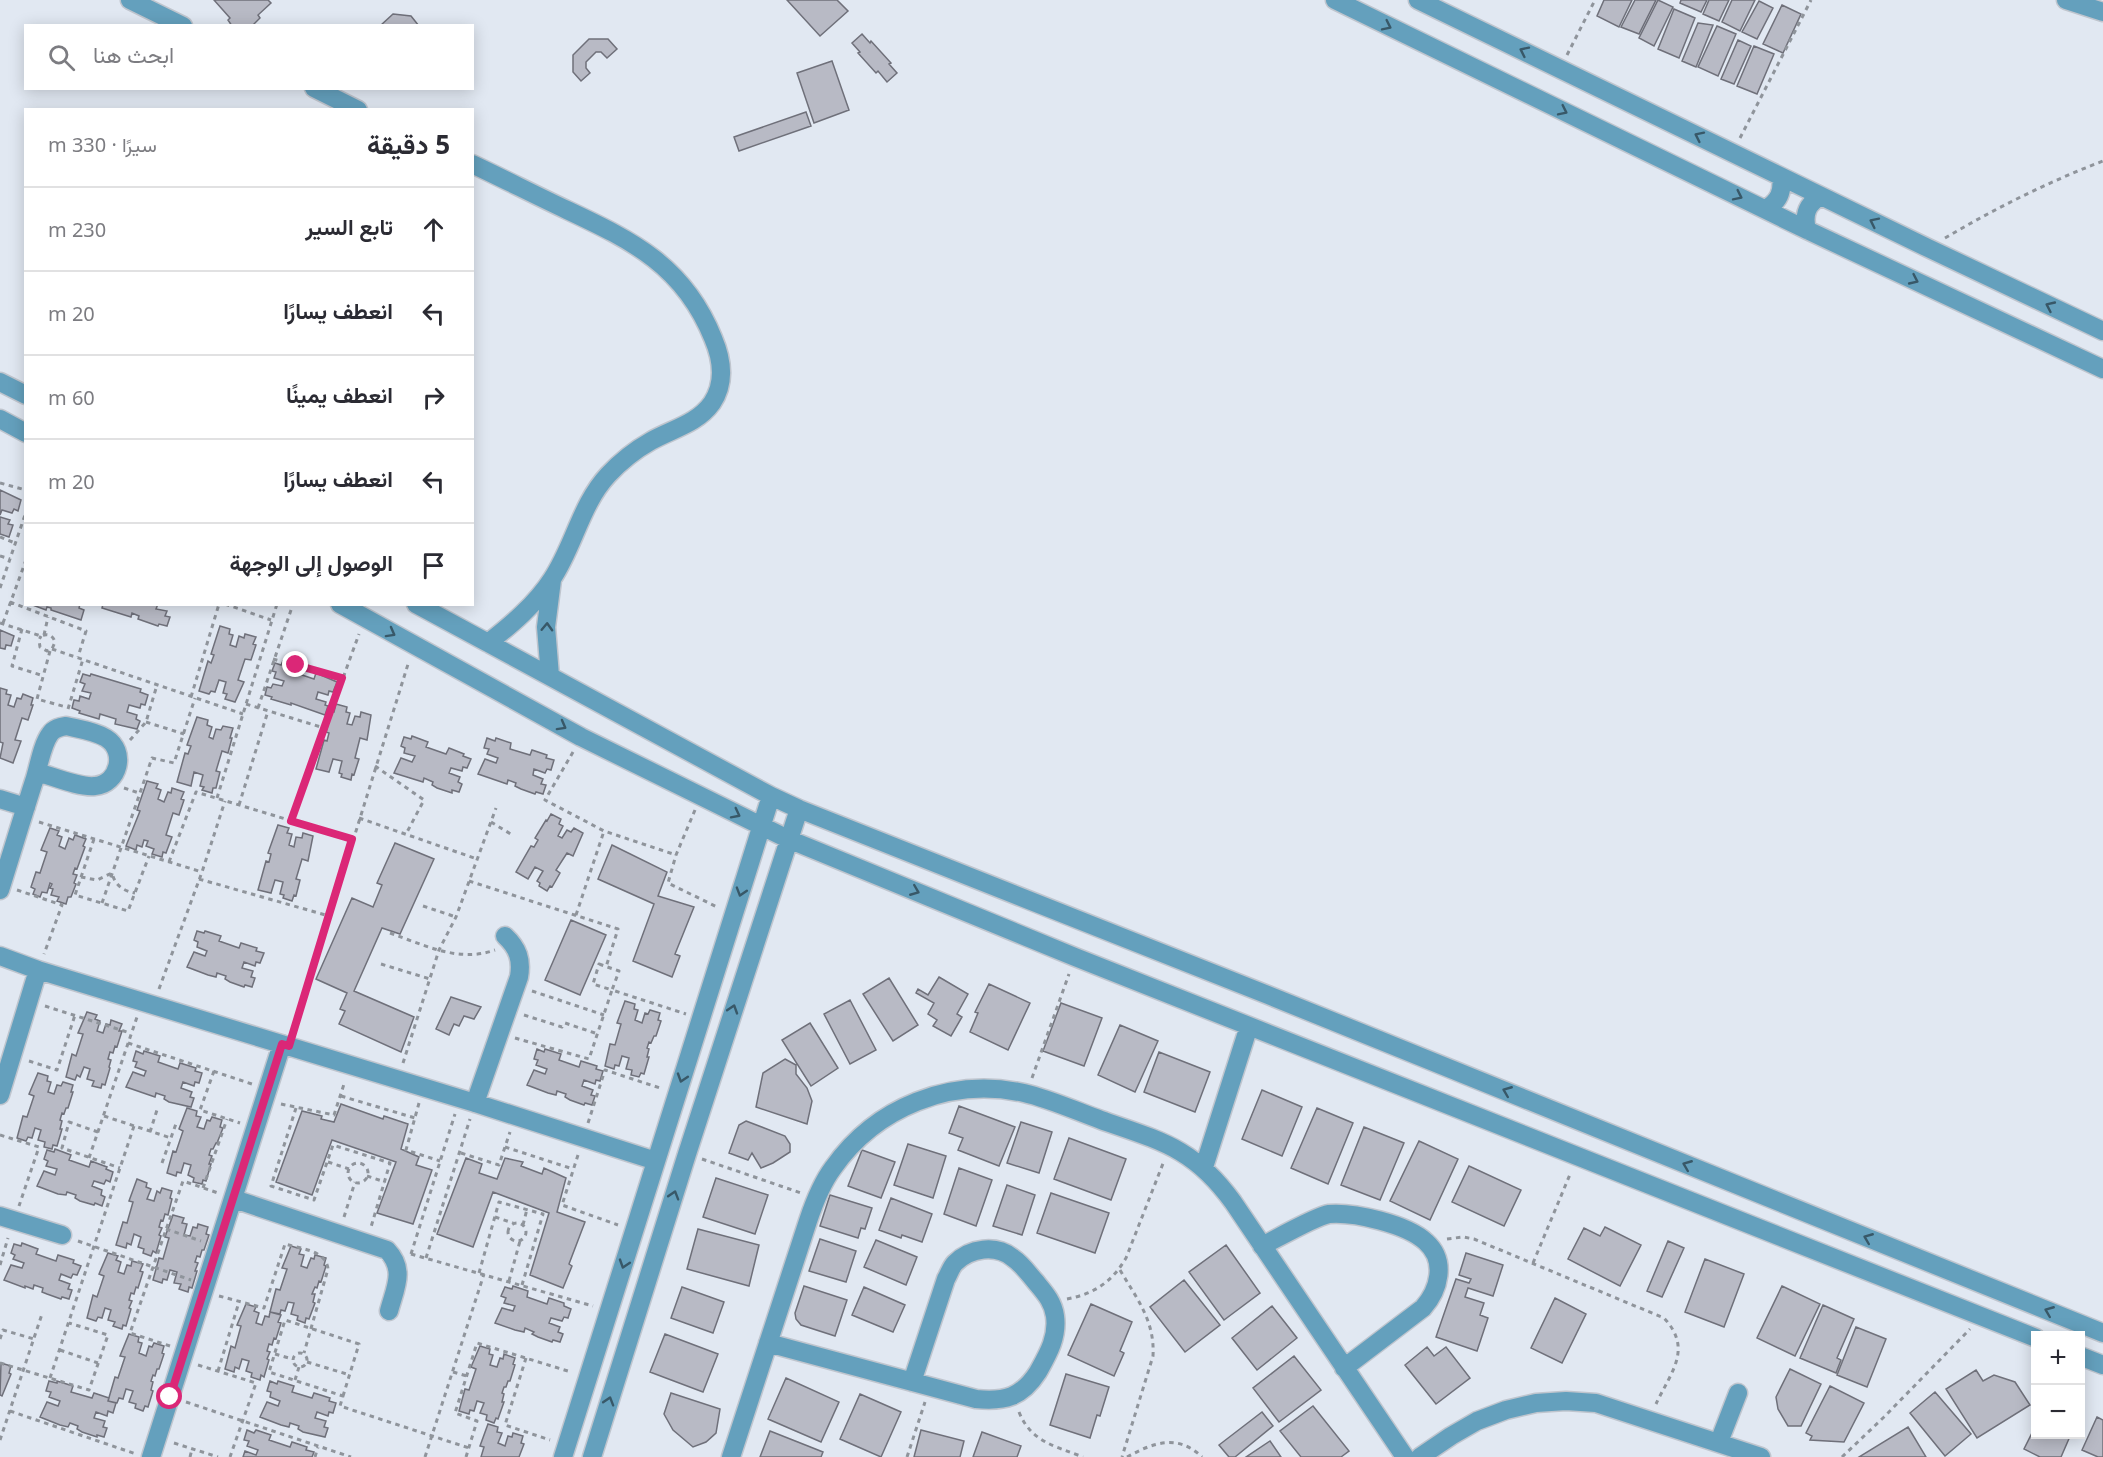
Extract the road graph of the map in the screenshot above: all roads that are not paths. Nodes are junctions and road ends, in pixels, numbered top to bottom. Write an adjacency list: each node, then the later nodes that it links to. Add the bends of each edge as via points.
1 (130, 0): 6 (street)
2 (1335, 0): 12 (street, one-way to 12)
3 (1418, 0): 10 (street, one-way to 3)
4 (2066, 0): 5 (street)
5 (2103, 12)
6 (179, 24)
7 (318, 90): 8 (street)
8 (354, 108)
9 (474, 165): 20 (street, via 613,232 656,260 692,297 705,318 720,358 720,381 712,402 690,422 627,456 607,476 590,500)
10 (1781, 177): 11 (street); 12 (street, via 1780,196)
11 (1821, 196): 13 (street, via 1807,210); 14 (street, one-way to 11)
12 (1766, 209): 13 (street)
13 (1807, 230): 15 (street, one-way to 15)
14 (2103, 331)
15 (2103, 369)
16 (0, 381): 17 (street)
17 (24, 394)
18 (0, 419): 19 (street)
19 (24, 432)
20 (552, 578): 23 (street, via 523,613); 24 (street, one-way to 20, via 546,627)
21 (344, 606): 30 (street, one-way to 30, via 581,737)
22 (420, 606): 23 (street)
23 (488, 643): 24 (street)
24 (550, 676): 26 (street)
25 (37, 772): 25 (street, via 50,734 67,717 105,737 117,750 113,777 97,786); 29 (street)
26 (771, 796): 28 (street); 30 (street)
27 (0, 799): 29 (street)
28 (799, 809): 31 (street); 47 (street, one-way to 28)
29 (24, 812): 32 (street)
30 (761, 827): 31 (street); 40 (street, one-way to 40)
31 (788, 839): 36 (street, one-way to 36); 58 (street, one-way to 31)
32 (1, 887)
33 (508, 939): 39 (street, via 520,958 516,986)
34 (0, 956): 35 (street)
35 (39, 970): 37 (street); 38 (street)
36 (1249, 1026): 41 (street); 48 (street)
37 (285, 1045): 39 (street); 42 (street)
38 (0, 1095)
39 (468, 1100): 40 (street)
40 (656, 1161): 56 (street, one-way to 56)
41 (1204, 1167): 45 (street); 49 (street, via 1170,1145 1026,1093 967,1089 904,1106 876,1123 831,1169 816,1198)
42 (234, 1199): 46 (street, via 387,1250 396,1262 398,1278); 57 (street)
43 (7, 1218): 44 (street)
44 (62, 1235)
45 (1262, 1246): 52 (street); 52 (street, via 1326,1215 1352,1214 1414,1233 1431,1248 1439,1273 1432,1298)
46 (389, 1311)
47 (2103, 1333)
48 (2031, 1336)
49 (768, 1343): 53 (street); 59 (street)
50 (2085, 1358): 51 (street)
51 (2103, 1365)
52 (1344, 1368): 60 (street)
53 (912, 1382): 53 (street, via 996,1401 1016,1395 1031,1382 1049,1353 1055,1335 1055,1316 1049,1298 1012,1256 984,1249 954,1264)
54 (1738, 1393): 55 (street)
55 (1719, 1442): 61 (street, via 1596,1403 1566,1401 1536,1403 1477,1421); 62 (street)
56 (565, 1451)
57 (151, 1457)
58 (592, 1457)
59 (731, 1457)
60 (1405, 1457)
61 (1420, 1457)
62 (1761, 1457)

